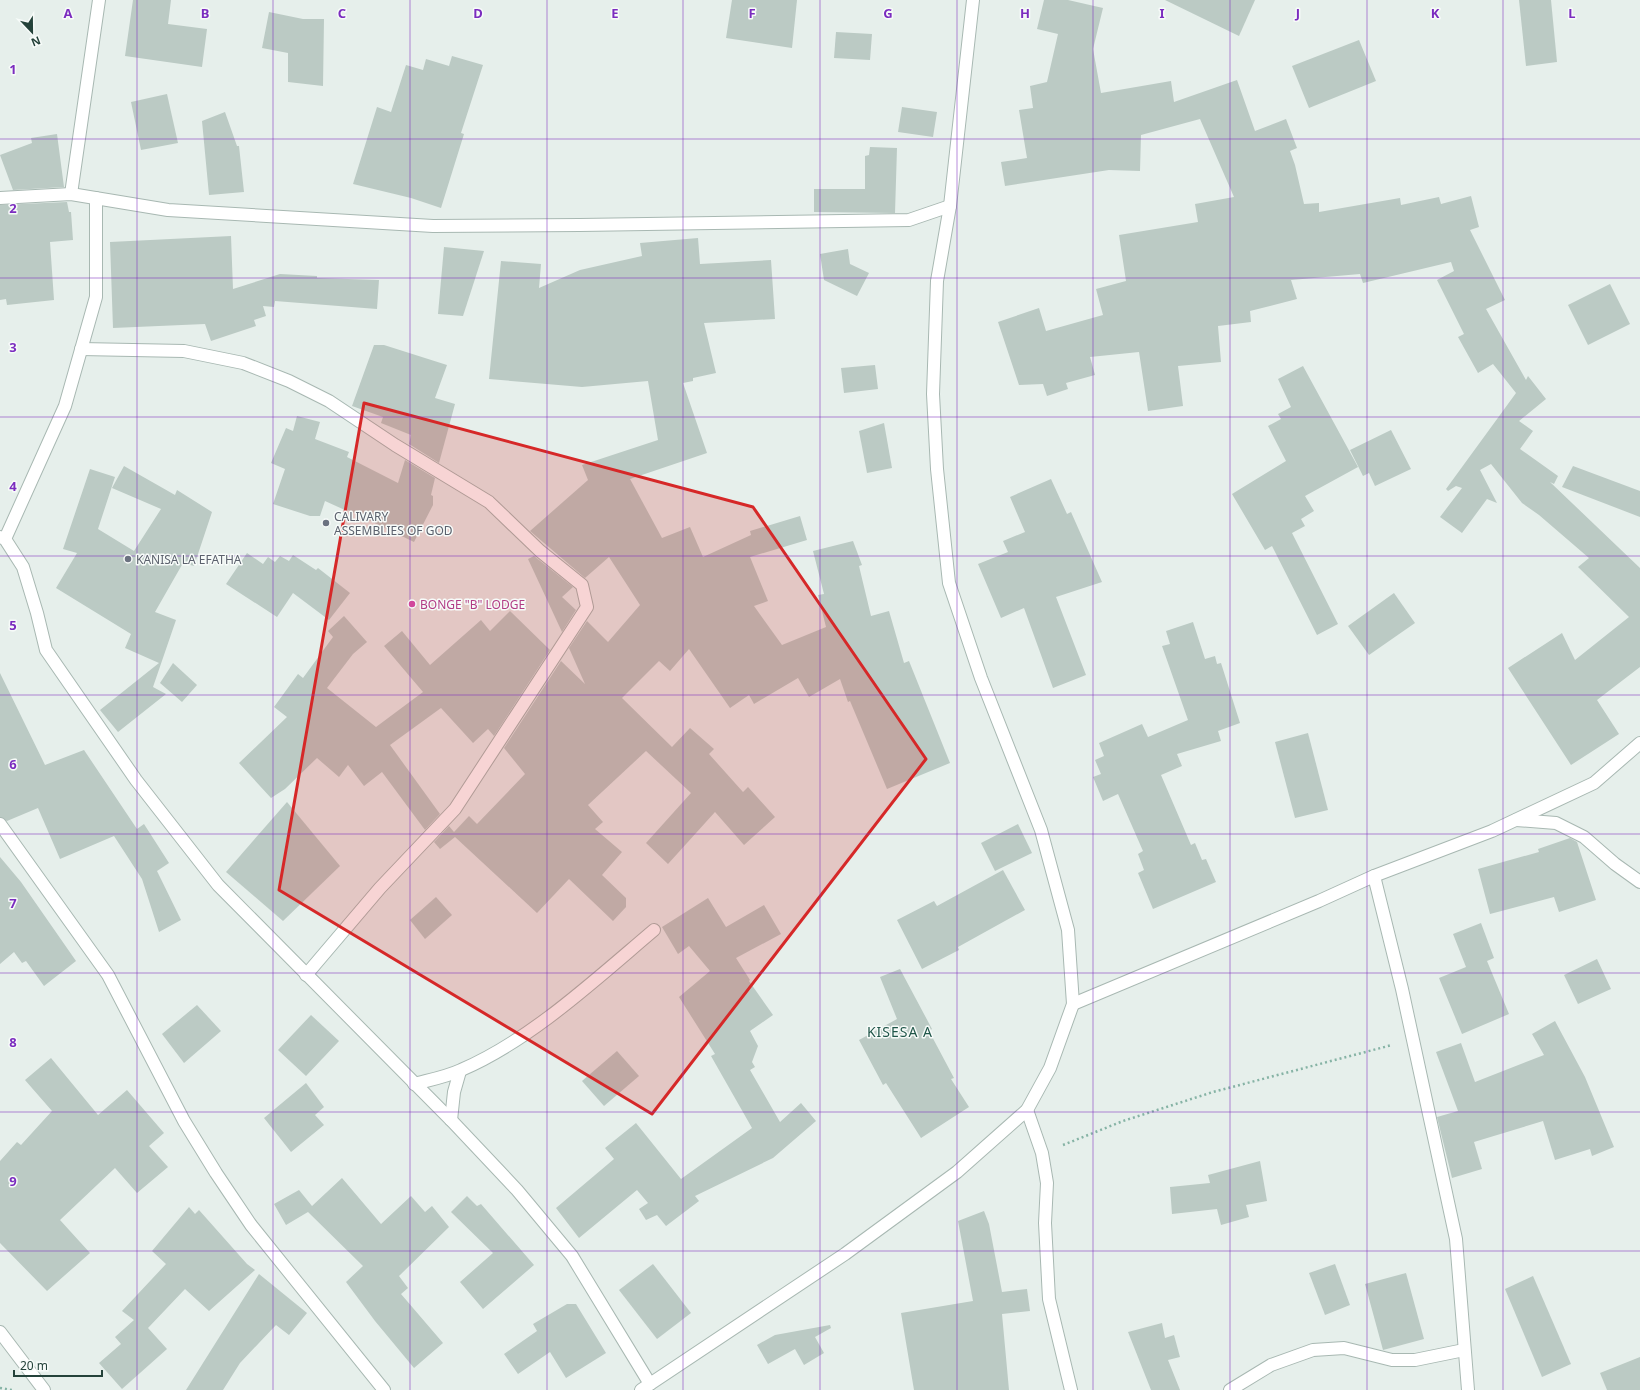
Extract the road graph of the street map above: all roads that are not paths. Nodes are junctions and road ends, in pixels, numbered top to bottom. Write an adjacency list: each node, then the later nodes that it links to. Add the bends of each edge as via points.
1 (99, 0): 3 (street)
2 (973, 0): 6 (street)
3 (71, 194): 4 (street); 5 (street)
4 (0, 198)
5 (96, 198): 6 (street, via 168,210 433,226 909,220); 7 (street, via 96,297)
6 (950, 206): 16 (street, via 936,281 932,394 949,583 980,678 1041,830 1068,930)
7 (81, 350): 8 (street, via 65,406); 15 (street, via 184,351 243,363 289,381 329,401 395,446 489,502 540,551 582,585 587,607 455,809 380,888)
8 (2, 538): 15 (street, via 23,567 46,650 136,780 218,885)
9 (1640, 743): 10 (street, via 1594,783)
10 (1515, 820): 12 (street); 13 (street, via 1556,823 1584,837)
11 (0, 824): 25 (street, via 108,975 184,1121 238,1205 297,1283)
12 (1374, 876): 16 (street); 22 (street, via 1413,1039 1456,1239)
13 (1640, 882)
14 (654, 930): 17 (street, via 516,1040)
15 (306, 975): 18 (street)
16 (1073, 1004): 19 (street, via 1050,1068)
17 (460, 1071): 18 (street); 20 (street, via 454,1092)
18 (414, 1084): 20 (street)
19 (1027, 1110): 23 (street, via 957,1172 845,1254); 26 (street, via 1042,1153 1047,1183 1045,1223 1049,1298)
20 (451, 1120): 23 (street, via 517,1190 572,1256)
21 (0, 1332): 24 (street)
22 (1464, 1350): 27 (street, via 1415,1360 1392,1360 1344,1348 1313,1350 1271,1365); 28 (street)
23 (646, 1387)
24 (44, 1390)
25 (384, 1390)
26 (1071, 1390)
27 (1230, 1390)
28 (1468, 1390)

